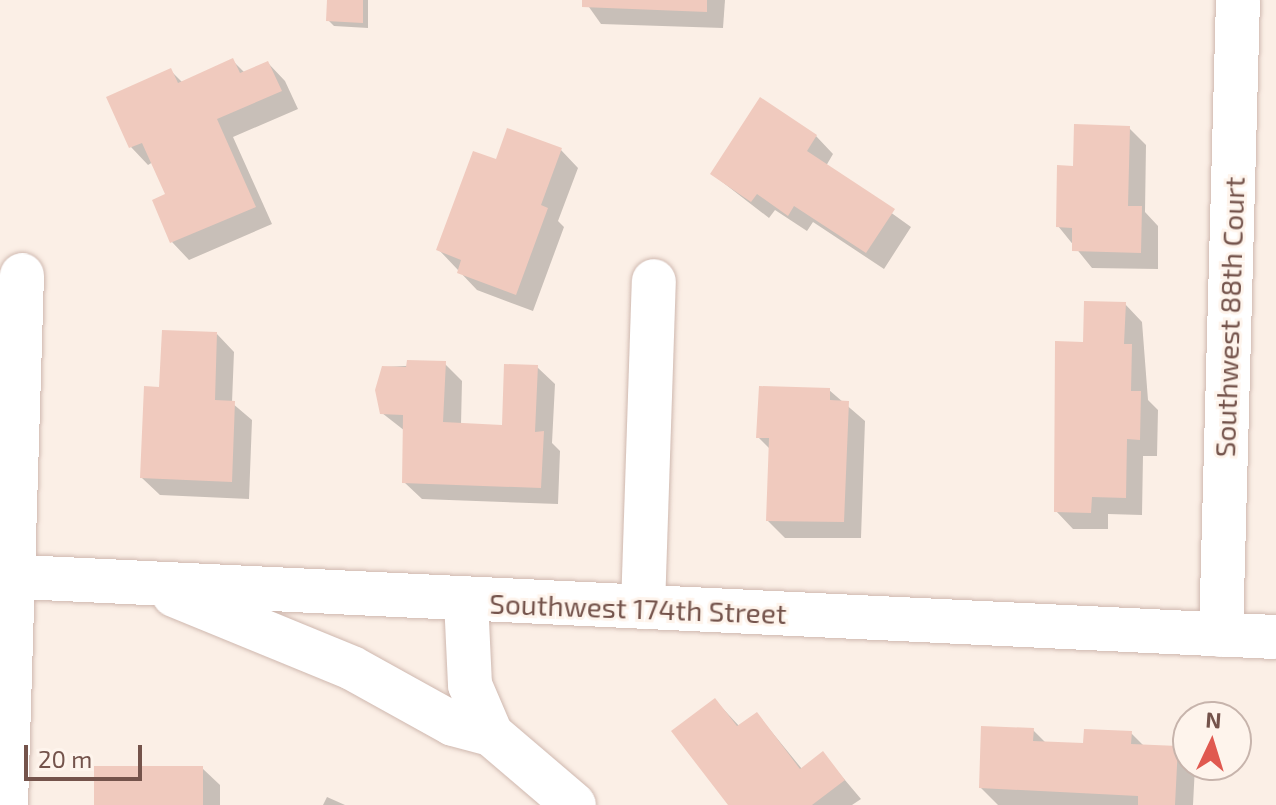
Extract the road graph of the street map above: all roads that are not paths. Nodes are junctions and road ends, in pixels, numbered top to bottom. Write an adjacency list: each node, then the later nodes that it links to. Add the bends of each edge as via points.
1 (1238, 0): 8 (street, Southwest 88th Court)
2 (22, 275): 4 (street)
3 (654, 281): 7 (street)
4 (6, 576): 5 (street, Southwest 174th Street); 11 (street)
5 (146, 583): 6 (street, Southwest 174th Street); 10 (street, via 352,668 453,724)
6 (466, 600): 7 (street, Southwest 174th Street); 10 (street, via 470,685)
7 (643, 607): 8 (street, Southwest 174th Street)
8 (1221, 635): 9 (street, Southwest 174th Street)
9 (1276, 637)
10 (491, 734): 12 (street)
11 (6, 805)
12 (574, 805)

